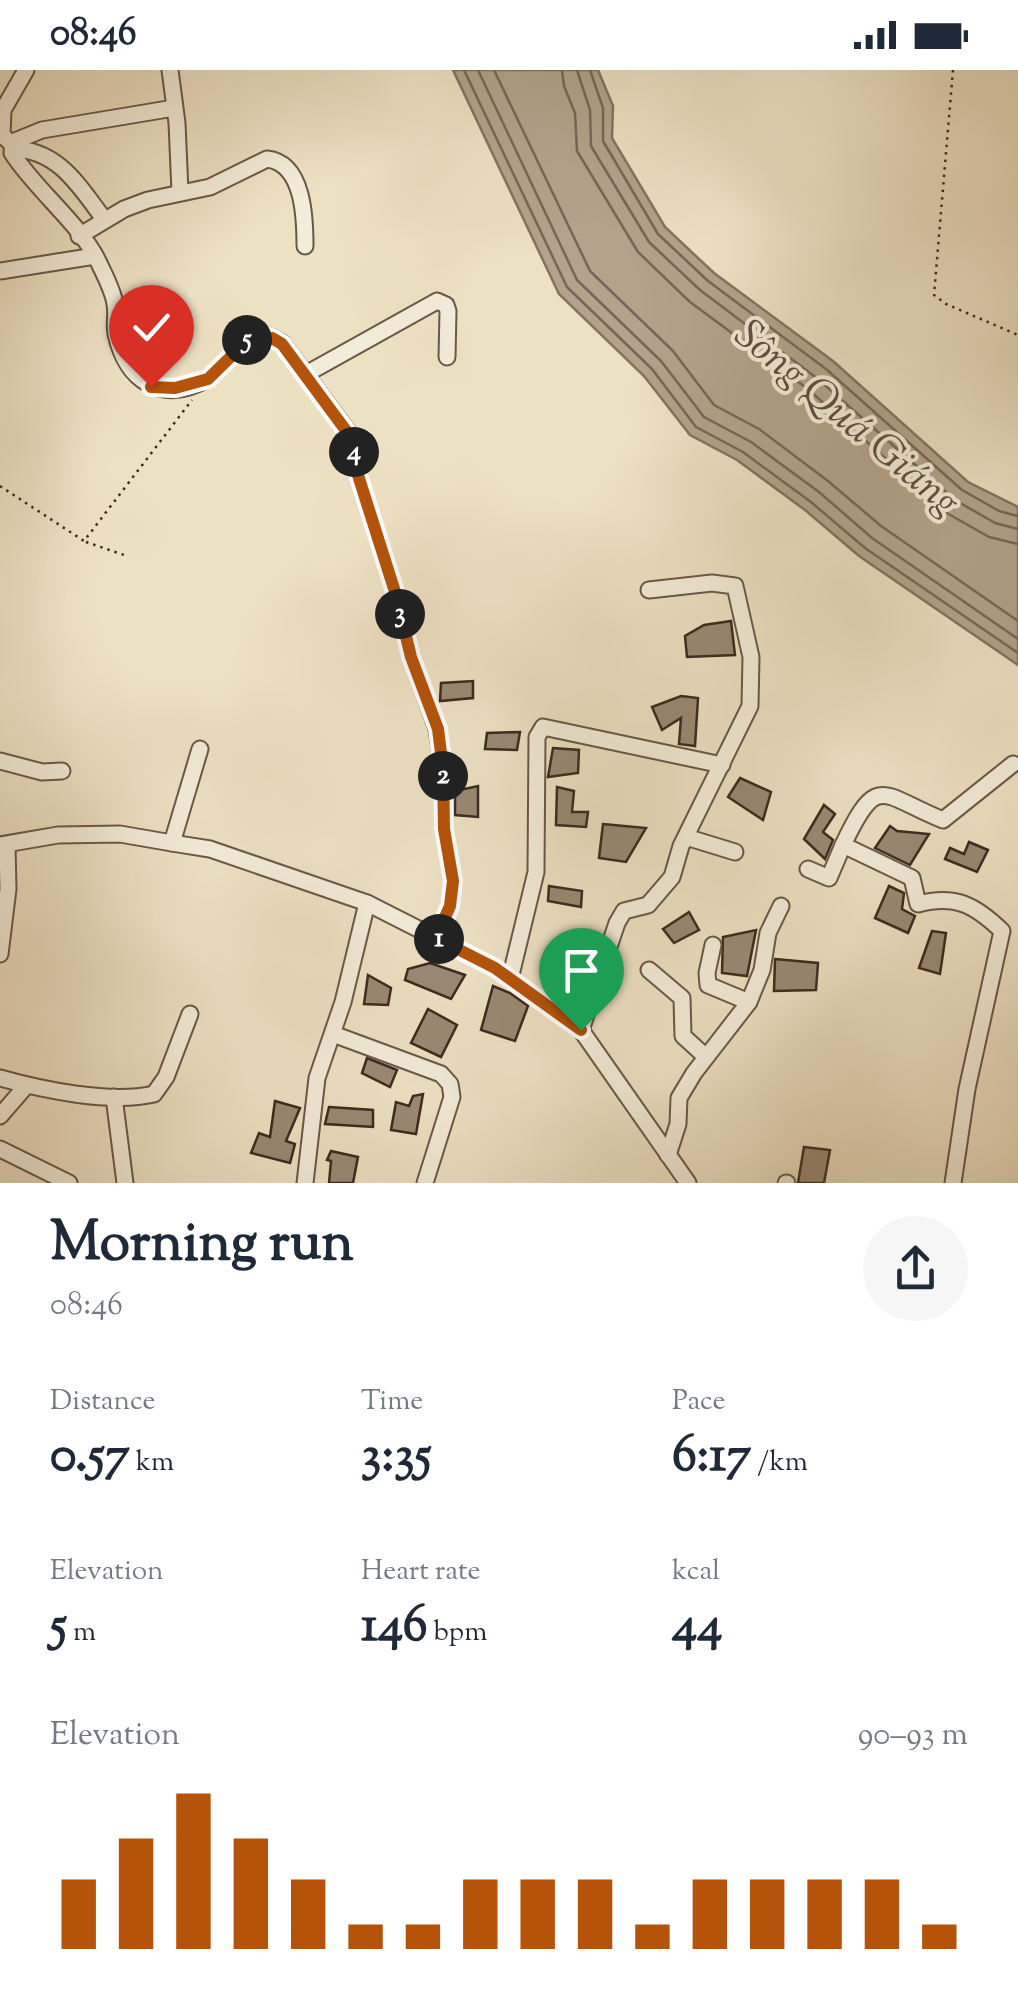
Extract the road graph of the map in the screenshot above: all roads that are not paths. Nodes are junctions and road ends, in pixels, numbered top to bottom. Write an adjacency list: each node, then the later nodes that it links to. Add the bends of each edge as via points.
1 (26, 70): 4 (street, via 3,110 2,135)
2 (170, 70): 3 (street)
3 (174, 108): 4 (street, via 42,130); 5 (street)
4 (12, 147): 6 (street, via 60,164); 7 (street)
5 (180, 192): 6 (street); 8 (street, via 274,160 296,186)
6 (104, 219): 7 (street)
7 (79, 236): 9 (street)
8 (305, 246)
9 (95, 256): 10 (street); 12 (street, via 115,302 122,352 137,378 151,387 208,379 244,342 261,336 282,344)
10 (0, 271)
11 (448, 357): 12 (street, via 448,311 437,300)
12 (306, 374): 27 (street, via 350,436 411,657 438,729 453,881)
13 (648, 590): 17 (street, via 734,586 751,657 750,706)
14 (200, 749): 20 (street)
15 (0, 761): 18 (street)
16 (1013, 764): 22 (street, via 943,820 900,799 874,796)
17 (722, 766): 19 (street); 31 (street, via 543,727 537,736 536,872)
18 (62, 772)
19 (686, 837): 23 (street); 34 (street, via 672,878 648,905 624,911)
20 (172, 843): 21 (street, via 120,834); 25 (street, via 210,849)
21 (4, 845): 29 (street, via 8,889)
22 (843, 845): 24 (street, via 828,878); 49 (street, via 912,878 918,904 942,898 982,912 1002,931)
23 (736, 852)
24 (808, 869)
25 (367, 903): 27 (street); 35 (street)
26 (781, 906): 32 (street)
27 (436, 938): 31 (street)
28 (713, 945): 32 (street, via 708,985)
29 (0, 954)
30 (649, 970): 36 (street, via 682,998 683,1036)
31 (510, 979): 34 (street)
32 (749, 1002): 36 (street)
33 (190, 1014): 39 (street, via 159,1090)
34 (581, 1030): 42 (street)
35 (333, 1034): 46 (street, via 317,1078); 47 (street, via 441,1074 450,1084 452,1097)
36 (706, 1057): 42 (street, via 679,1098)
37 (0, 1078): 38 (street)
38 (26, 1086): 39 (street); 40 (street)
39 (114, 1097): 45 (street)
40 (0, 1116)
41 (0, 1149): 43 (street)
42 (668, 1155): 48 (street)
43 (49, 1180): 44 (street)
44 (69, 1183)
45 (124, 1183)
46 (305, 1183)
47 (426, 1183)
48 (688, 1183)
49 (952, 1183)

